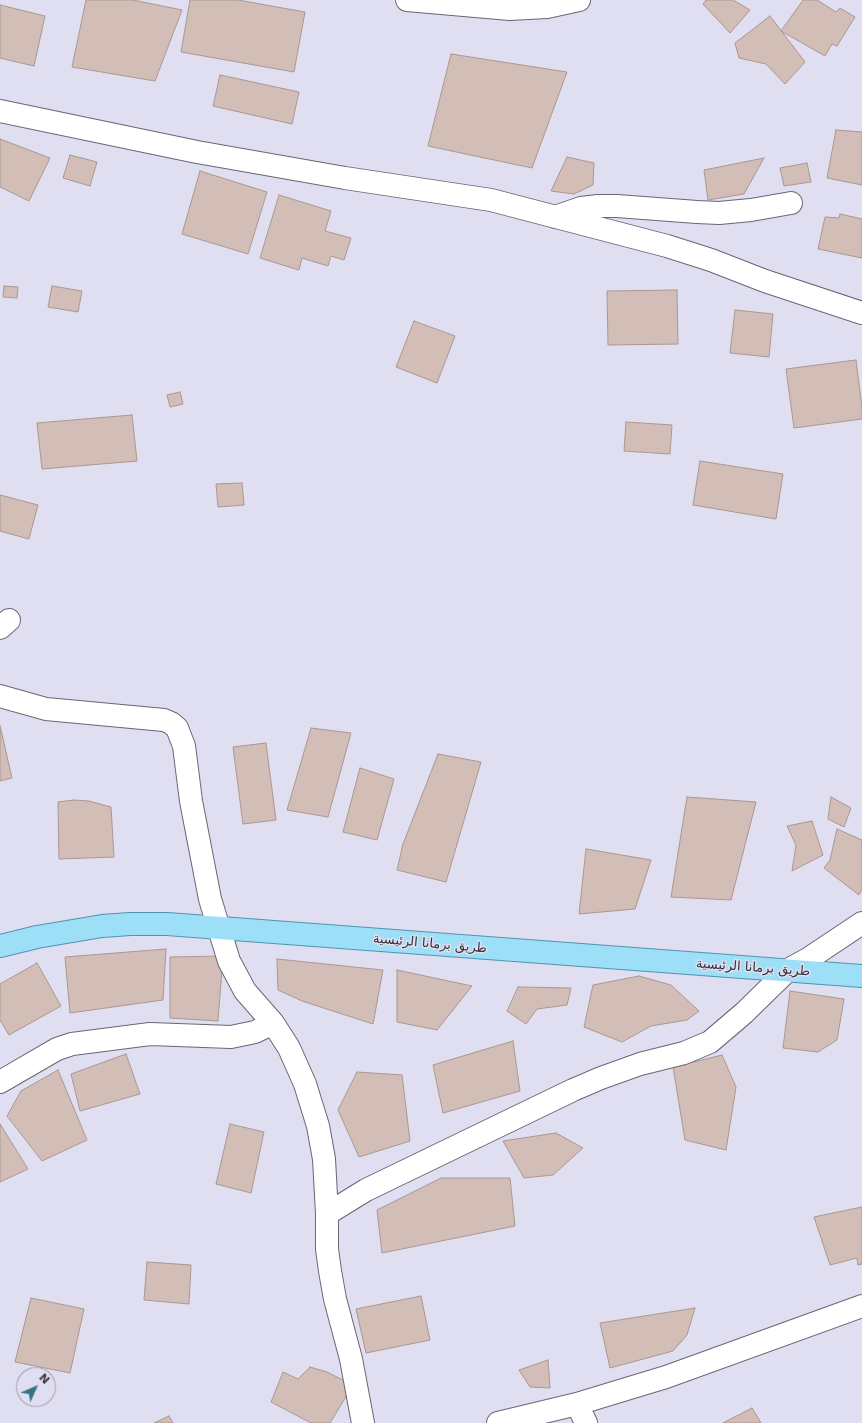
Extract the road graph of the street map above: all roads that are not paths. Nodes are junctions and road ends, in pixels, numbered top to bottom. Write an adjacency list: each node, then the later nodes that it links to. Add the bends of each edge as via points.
1 (407, 0): 2 (street, via 510,9)
2 (579, 0)
3 (0, 111): 5 (street, via 197,152 491,200)
4 (791, 203): 5 (street, via 719,213 598,206)
5 (555, 216): 6 (street, via 667,246)
6 (862, 313)
7 (0, 696): 9 (street, via 46,709 156,719 172,723 177,728 184,746 204,866)
8 (862, 923): 11 (street)
9 (218, 928): 10 (main road, طريق برمانا الرئيسية, via 123,924 37,937); 11 (main road, طريق برمانا الرئيسية); 13 (street, via 229,961 246,991)
10 (0, 946)
11 (788, 970): 12 (main road, طريق برمانا الرئيسية); 15 (street, via 710,1042 684,1053 640,1064 573,1090 366,1190)
12 (862, 976)
13 (272, 1023): 14 (street, via 255,1032 231,1037 150,1034 72,1044 57,1049); 15 (street, via 289,1048 305,1084 318,1126 324,1159)
14 (0, 1082)
15 (327, 1214): 18 (street, via 327,1249 331,1278)
16 (862, 1306): 17 (street, via 666,1377)
17 (582, 1414): 19 (street)
18 (363, 1423)
19 (498, 1423)

